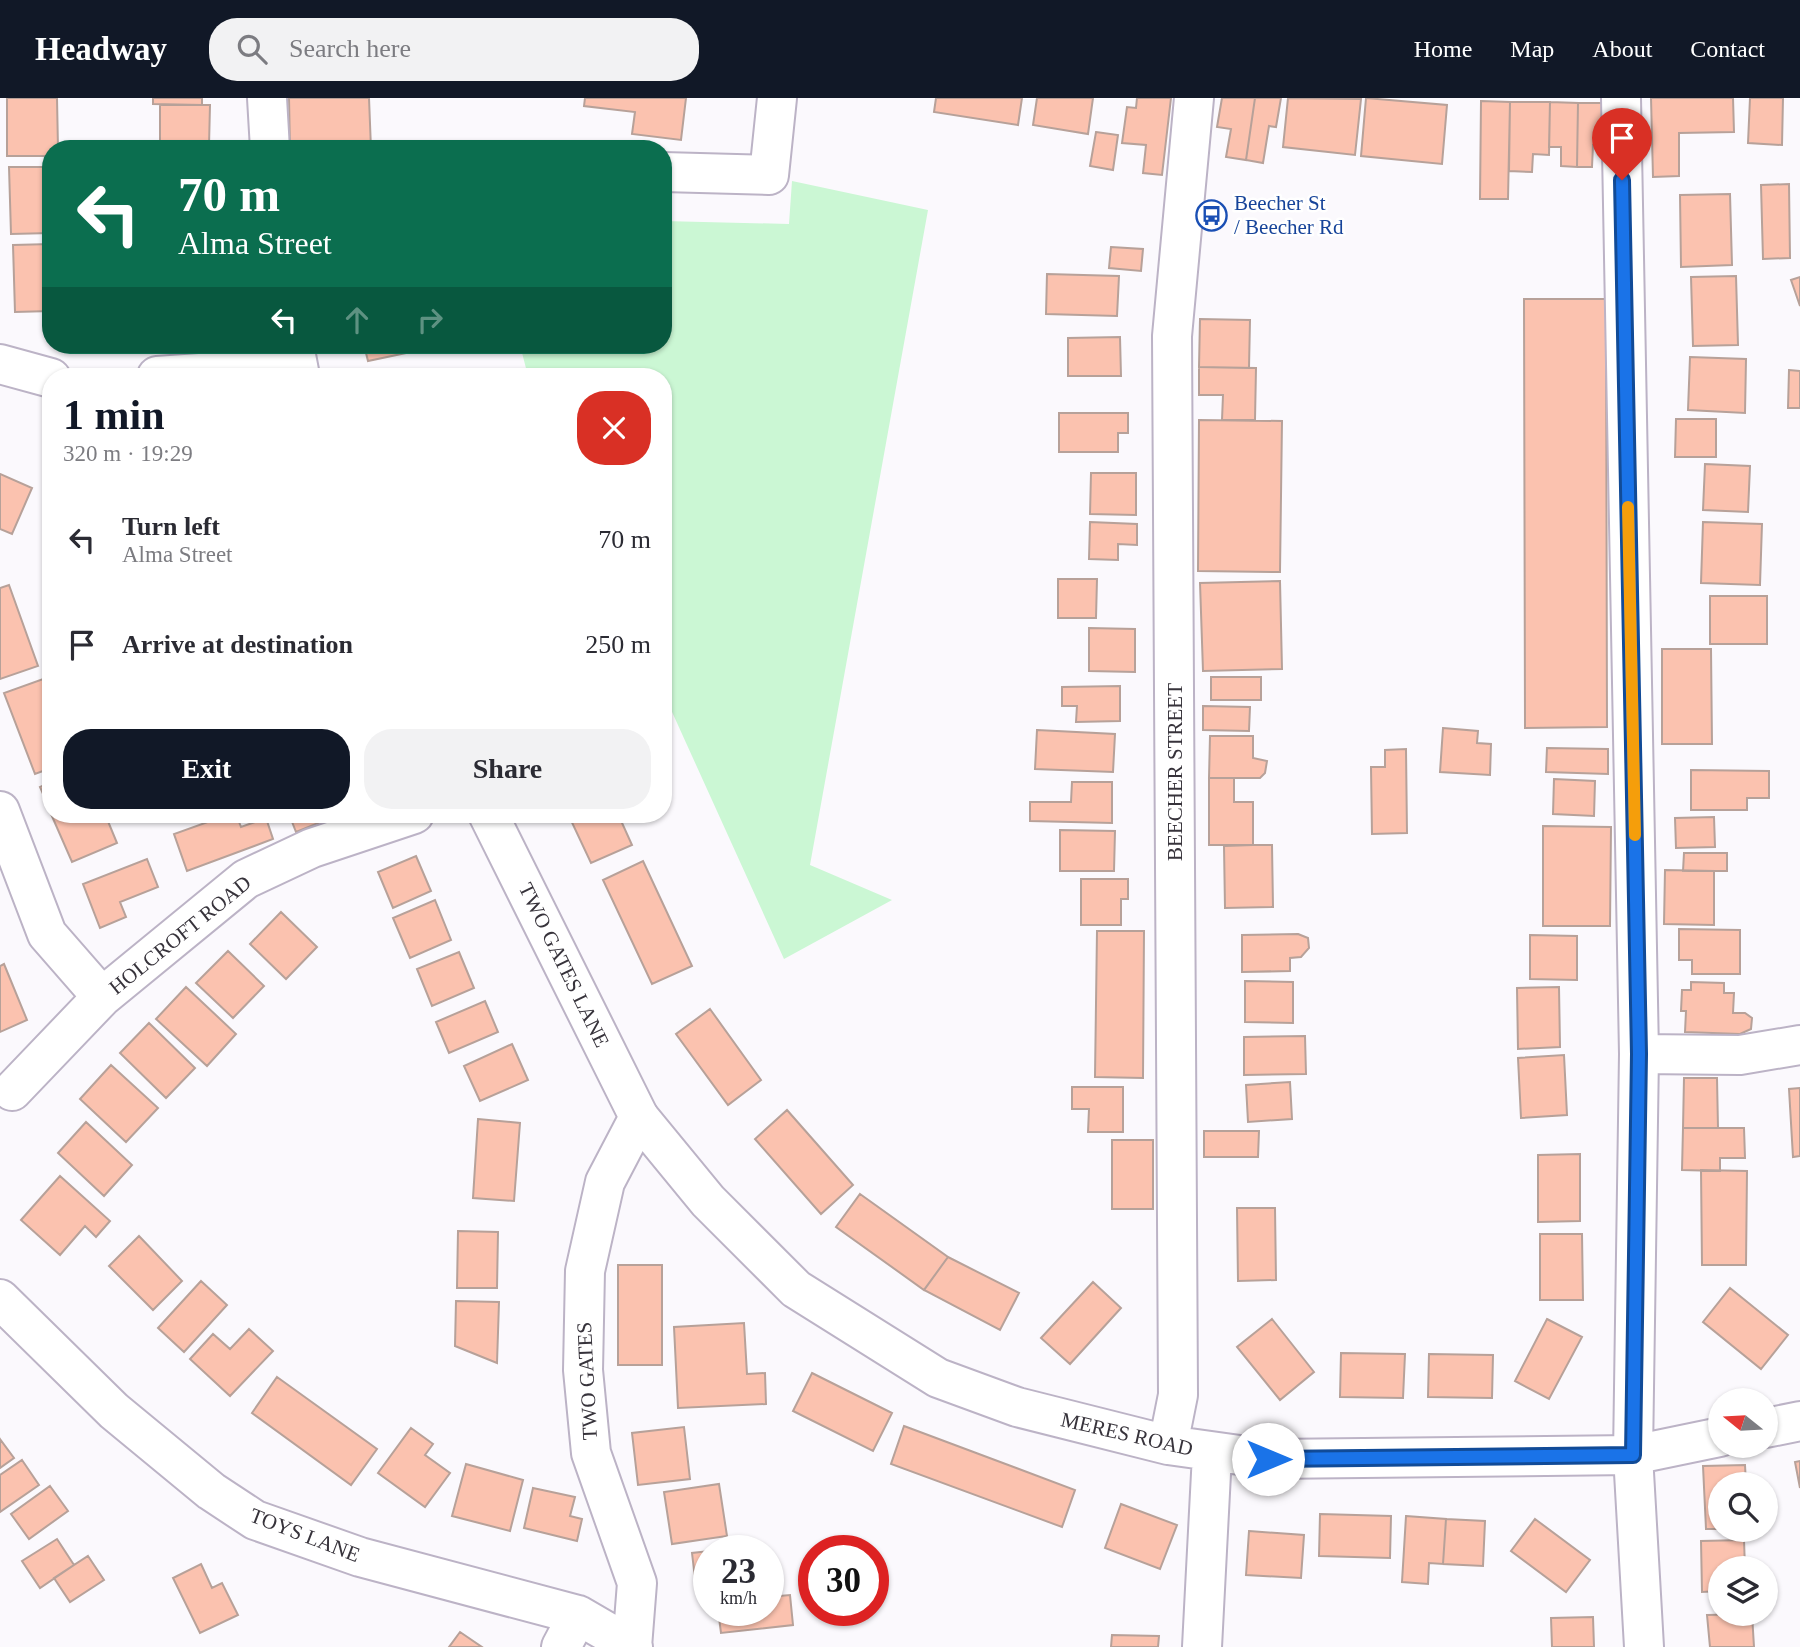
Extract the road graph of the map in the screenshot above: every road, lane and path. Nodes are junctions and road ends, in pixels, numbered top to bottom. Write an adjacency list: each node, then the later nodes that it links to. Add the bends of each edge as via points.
1 (267, 98): 5 (street)
2 (777, 98): 6 (street, via 769,175)
3 (1194, 98): 23 (street, BEECHER STREET, via 1172,336 1178,1395)
4 (1621, 98): 16 (street)
5 (269, 140)
6 (672, 172)
7 (297, 362): 9 (street)
8 (0, 364): 10 (street)
9 (237, 368)
10 (42, 376)
11 (0, 811): 14 (street, HOLCROFT ROAD, via 47,934)
12 (387, 823): 14 (street, HOLCROFT ROAD, via 312,848 246,879)
13 (492, 823): 18 (street, TWO GATES LANE)
14 (102, 997): 17 (street, HOLCROFT ROAD)
15 (1800, 1045): 16 (street, via 1740,1055)
16 (1639, 1054): 25 (street)
17 (12, 1091)
18 (639, 1117): 23 (street, MERES ROAD, via 708,1201 796,1289 939,1378 1044,1415); 27 (street, TWO GATES, via 605,1182 585,1271 583,1370 591,1453 637,1583)
19 (0, 1299): 26 (street, TOYS LANE, via 114,1411 211,1491 255,1520)
20 (1800, 1421): 21 (street)
21 (1778, 1426)
22 (1708, 1439): 25 (street, MERES ROAD)
23 (1168, 1445): 24 (street, MERES ROAD)
24 (1212, 1454): 25 (street, MERES ROAD, via 1268,1459); 28 (street)
25 (1633, 1455): 29 (street)
26 (569, 1631): 27 (street, TOYS LANE)
27 (633, 1647)
28 (1202, 1647)
29 (1644, 1647)

